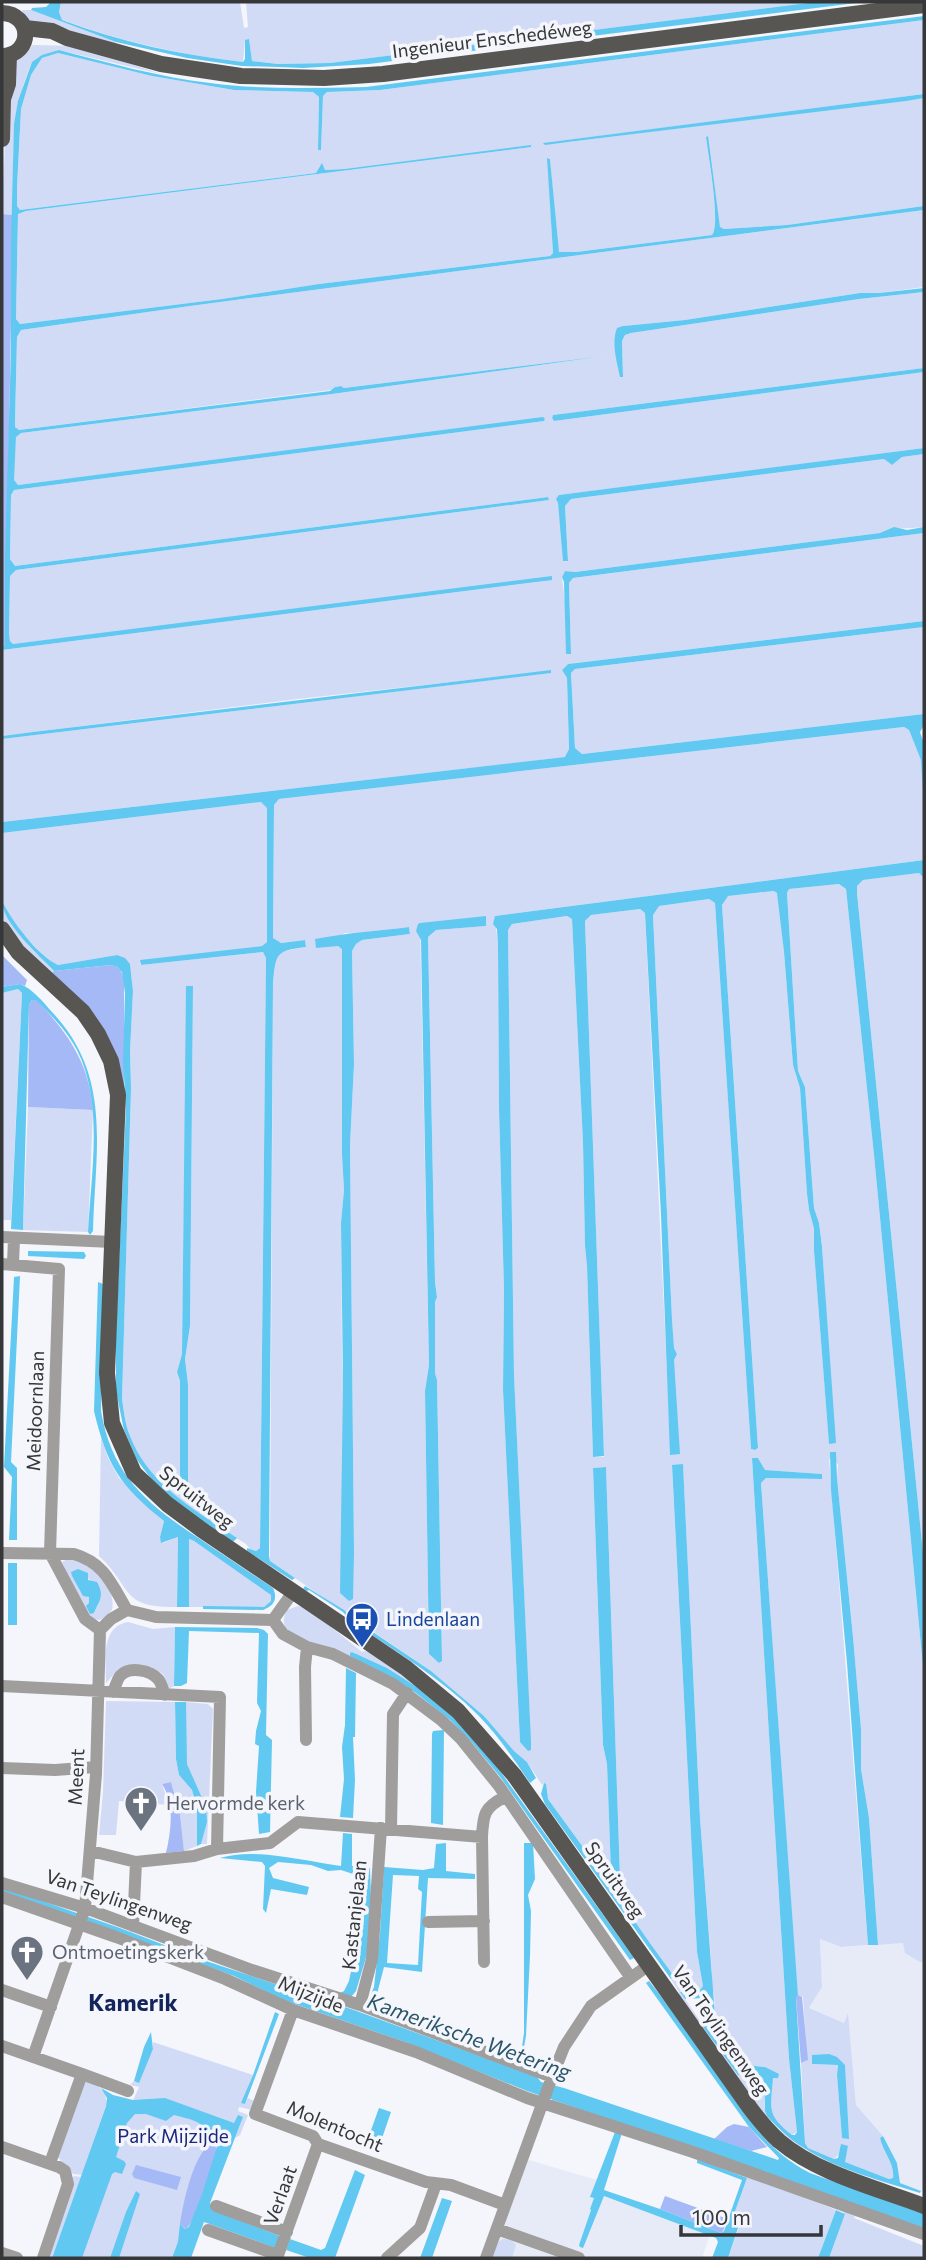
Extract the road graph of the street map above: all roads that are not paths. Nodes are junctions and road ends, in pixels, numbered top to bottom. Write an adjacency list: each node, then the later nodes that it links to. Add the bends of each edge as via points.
1 (924, 5): 3 (main road, Ingenieur Enschedéweg, via 324,78 201,71 142,59 51,31)
2 (10, 10): 3 (main road, via 20,20)
3 (24, 34): 4 (main road, via 20,48)
4 (6, 56): 5 (main road, via 8,84)
5 (2, 96): 6 (main road)
6 (2, 139)
7 (2, 929): 9 (main road, Spruitweg, via 18,952 83,1012 111,1061 118,1095)
8 (8, 1238): 9 (street); 10 (street)
9 (112, 1242): 13 (main road, Spruitweg, via 107,1373 112,1423 134,1473 184,1517)
10 (7, 1264): 12 (street, Meidoornlaan, via 60,1269)
11 (2, 1553): 12 (street)
12 (50, 1553): 14 (street, via 75,1554 101,1567); 16 (street, via 85,1619)
13 (293, 1592): 15 (street); 39 (main road, Spruitweg, via 406,1668 458,1711 514,1775)
14 (127, 1610): 15 (street, via 156,1617); 16 (street)
15 (273, 1620): 17 (street, via 283,1634)
16 (100, 1630): 19 (street, Meent)
17 (307, 1647): 21 (street, via 333,1654); 23 (street)
18 (2, 1686): 19 (street)
19 (99, 1689): 20 (street); 24 (street, Meent)
20 (113, 1692): 22 (street); 22 (street, via 121,1675 137,1670 159,1679)
21 (407, 1693): 26 (street, via 461,1739); 27 (street, Kastanjelaan, via 393,1714)
22 (165, 1695): 29 (street, via 220,1697)
23 (306, 1740)
24 (96, 1767): 25 (street); 30 (street, Meent)
25 (2, 1768)
26 (505, 1797): 28 (street, via 491,1804 483,1817); 40 (street)
27 (386, 1829): 28 (street); 29 (street, via 298,1822 270,1843); 42 (street, Kastanjelaan, via 372,1959)
28 (482, 1837): 35 (street)
29 (217, 1849): 31 (street)
30 (91, 1851): 31 (street); 34 (street, Meent)
31 (136, 1862): 37 (street)
32 (2, 1883): 34 (street, Van Teylingenweg)
33 (2, 1897): 34 (street, Mijzijde)
34 (82, 1917): 37 (street, Van Teylingenweg); 43 (street, Meent); 44 (street, Mijzijde)
35 (484, 1921): 36 (street); 38 (street)
36 (428, 1922)
37 (133, 1926): 42 (street, Van Teylingenweg)
38 (484, 1962)
39 (649, 1965): 40 (street, Van Teylingenweg); 57 (main road, Van Teylingenweg, via 750,2108 780,2141 824,2169)
40 (631, 1978): 48 (street, Van Teylingenweg, via 591,2006 564,2047)
41 (2, 1990): 43 (street)
42 (360, 2005): 48 (street, Van Teylingenweg)
43 (51, 2007): 46 (street, Meent)
44 (293, 2010): 50 (street, Mijzijde, via 416,2052 527,2098); 51 (street, Molentocht, via 256,2114 313,2136)
45 (2, 2046): 46 (street)
46 (33, 2057): 47 (street)
47 (82, 2074): 49 (street); 53 (street)
48 (551, 2080): 50 (street)
49 (128, 2091)
50 (544, 2100): 55 (street); 61 (street, Mijzijde)
51 (318, 2144): 54 (street, Molentocht); 60 (street, Verlaat)
52 (2, 2147): 53 (street)
53 (50, 2163): 65 (street, via 65,2171 68,2184)
54 (436, 2184): 55 (street, Molentocht); 66 (street, via 421,2228)
55 (505, 2205): 58 (street)
56 (216, 2206): 60 (street)
57 (924, 2206)
58 (497, 2228): 67 (street); 68 (street)
59 (208, 2230): 63 (street)
60 (287, 2232): 63 (street, Verlaat)
61 (924, 2234)
62 (2, 2253): 64 (street)
63 (277, 2257)
64 (17, 2258)
65 (43, 2258)
66 (387, 2258)
67 (486, 2258)
68 (579, 2258)

